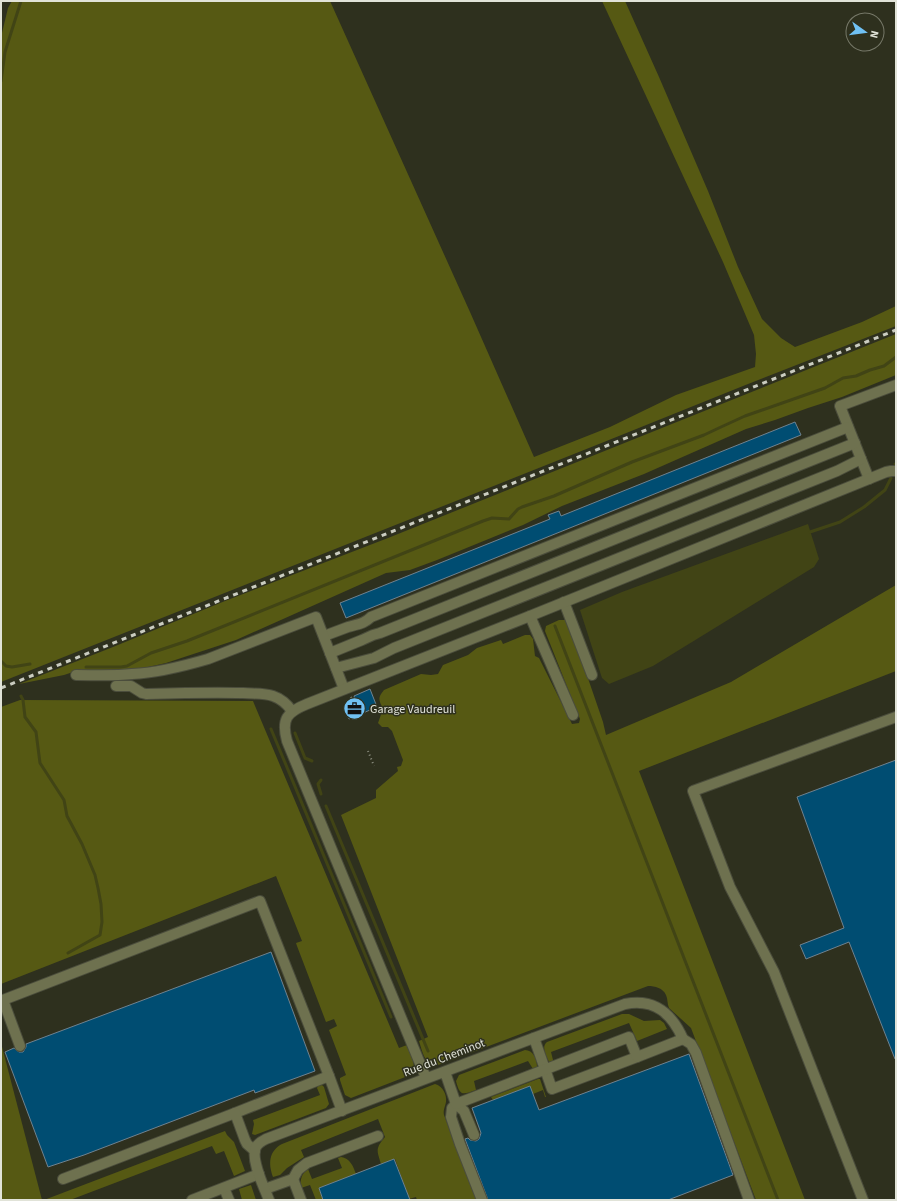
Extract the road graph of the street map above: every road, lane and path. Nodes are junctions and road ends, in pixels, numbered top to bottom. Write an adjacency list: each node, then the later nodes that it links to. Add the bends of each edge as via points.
1 (896, 385): 2 (street, via 840,406)
2 (848, 427): 3 (street); 9 (street, via 371,616 359,625)
3 (855, 444): 4 (street); 10 (street)
4 (861, 459): 6 (street); 11 (street, via 832,473 378,656)
5 (896, 472): 6 (street, via 886,472)
6 (869, 479): 7 (street)
7 (564, 602): 8 (street); 13 (street)
8 (530, 616): 15 (street); 18 (street)
9 (324, 636): 10 (street); 12 (street, via 316,617 191,664 148,673)
10 (330, 653): 11 (street)
11 (336, 668): 15 (street)
12 (76, 675)
13 (592, 675)
14 (116, 686): 17 (street, via 131,686 146,694 263,694 282,700)
15 (348, 693): 16 (path); 17 (street)
16 (355, 705)
17 (292, 711): 29 (street, via 285,728 288,741)
18 (573, 716)
19 (896, 717): 47 (street, via 693,791 730,887 774,972)
20 (368, 751): 21 (path)
21 (374, 766)
22 (534, 1038): 23 (street, Rue du Cheminot, via 626,1004 639,1002 657,1007 667,1014 676,1024); 26 (street); 27 (street, Rue du Cheminot)
23 (683, 1039): 25 (street); 46 (street, via 691,1044 696,1053)
24 (20, 1046): 28 (street, via 3,1000 260,901)
25 (637, 1057): 26 (street, via 552,1089); 26 (street, via 629,1037)
26 (545, 1070): 30 (street)
27 (445, 1072): 29 (street, Rue du Cheminot); 30 (street)
28 (330, 1076): 31 (street); 32 (street)
29 (426, 1078): 31 (street, Rue du Cheminot)
30 (456, 1104): 34 (street, via 465,1113); 45 (street, via 451,1110 451,1120)
31 (342, 1111): 35 (street, Rue du Cheminot, via 261,1142)
32 (235, 1113): 35 (street, via 247,1144); 37 (street)
33 (378, 1136): 38 (street, via 307,1163 298,1170)
34 (474, 1136)
35 (255, 1151): 36 (street)
36 (260, 1174): 39 (street); 40 (street)
37 (63, 1178)
38 (293, 1179): 40 (street); 44 (street)
39 (224, 1188): 41 (street); 42 (street)
40 (265, 1189): 43 (street)
41 (192, 1200)
42 (229, 1200)
43 (269, 1200)
44 (301, 1200)
45 (482, 1200)
46 (749, 1200)
47 (863, 1200)

